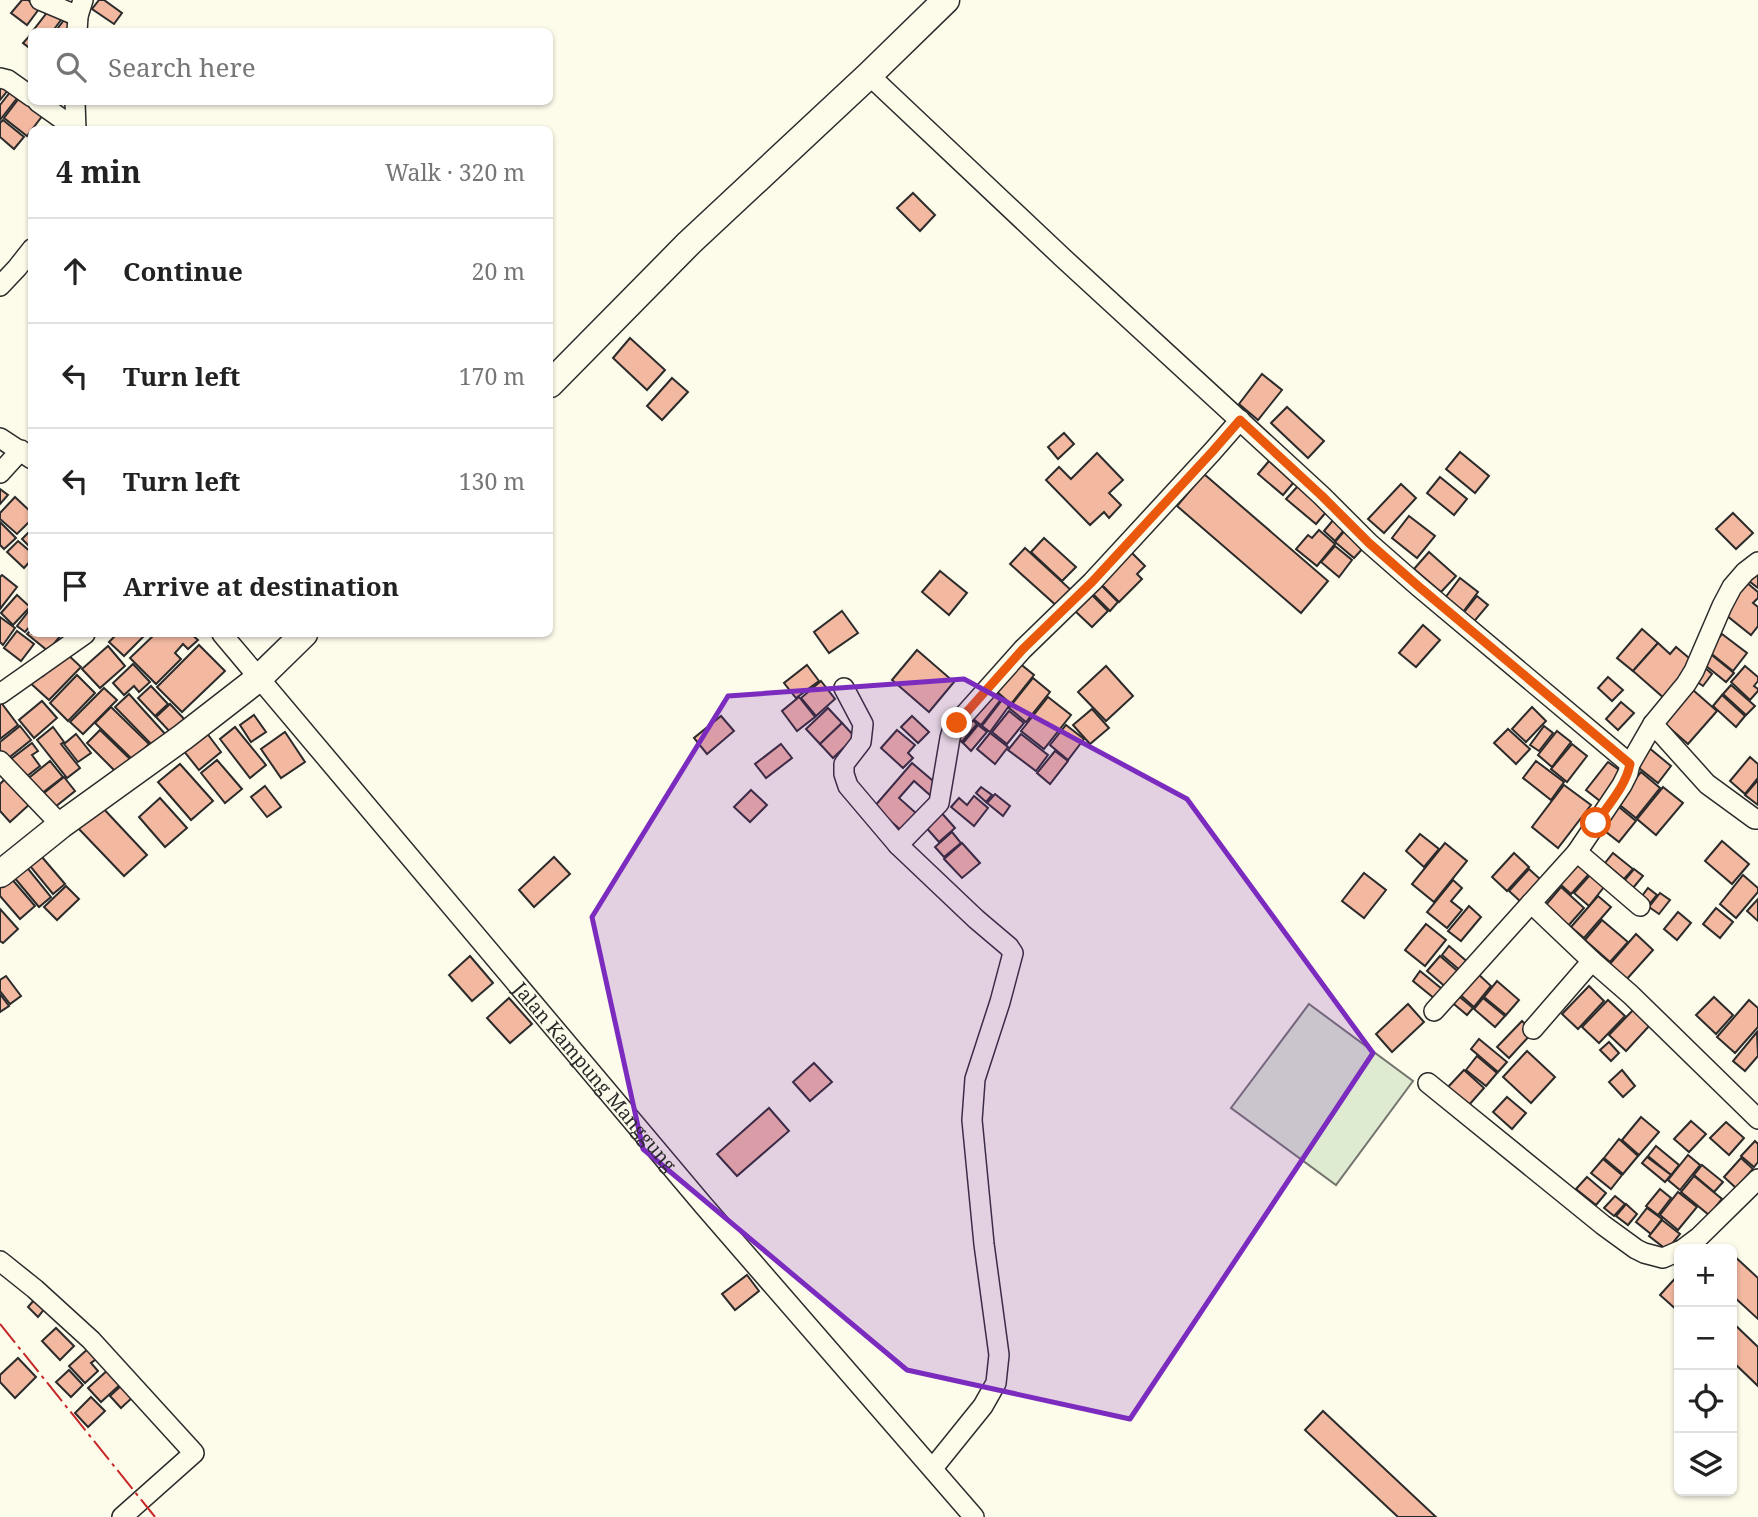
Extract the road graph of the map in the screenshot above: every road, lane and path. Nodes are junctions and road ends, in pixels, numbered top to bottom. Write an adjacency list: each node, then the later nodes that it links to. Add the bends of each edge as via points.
1 (40, 0): 3 (street)
2 (946, 0): 4 (street)
3 (79, 16)
4 (869, 75): 13 (street, via 689,243); 14 (street)
5 (0, 78): 6 (street)
6 (28, 94)
7 (42, 105): 9 (street)
8 (75, 105): 10 (street)
9 (72, 126)
10 (76, 126)
11 (28, 254): 12 (street)
12 (0, 286)
13 (553, 381)
14 (1240, 420): 27 (street, via 1369,543); 30 (street, via 957,723 950,738 939,803)
15 (0, 438): 16 (street)
16 (26, 455): 17 (street)
17 (0, 473)
18 (1758, 562): 25 (street, via 1732,587 1694,671)
19 (81, 637): 24 (street)
20 (225, 637): 22 (street, Jalan Kampung Manggung)
21 (301, 637): 22 (street)
22 (260, 678): 29 (street); 44 (street, Jalan Kampung Manggung, via 704,1206)
23 (844, 688): 30 (street, via 863,724 861,742 844,764 848,786)
24 (0, 694)
25 (1653, 724): 27 (street); 28 (street, via 1707,784)
26 (0, 761): 29 (street)
27 (1630, 764): 31 (street, via 1622,785)
28 (1758, 820)
29 (61, 825): 32 (street)
30 (898, 845): 44 (street, via 1013,953 975,1079 972,1120 999,1355 996,1383)
31 (1577, 852): 33 (street); 34 (street)
32 (0, 874)
33 (1531, 903): 35 (street); 36 (street)
34 (1640, 906)
35 (1592, 961): 37 (street); 39 (street)
36 (1434, 1011)
37 (1534, 1029)
38 (1428, 1083): 42 (street, via 1636,1249 1663,1258)
39 (1758, 1119)
40 (1758, 1180): 41 (street)
41 (1689, 1244)
42 (1674, 1253)
43 (0, 1261): 45 (street, via 91,1340 194,1453)
44 (933, 1468): 46 (street, Jalan Kampung Manggung)
45 (122, 1517)
46 (974, 1517)

